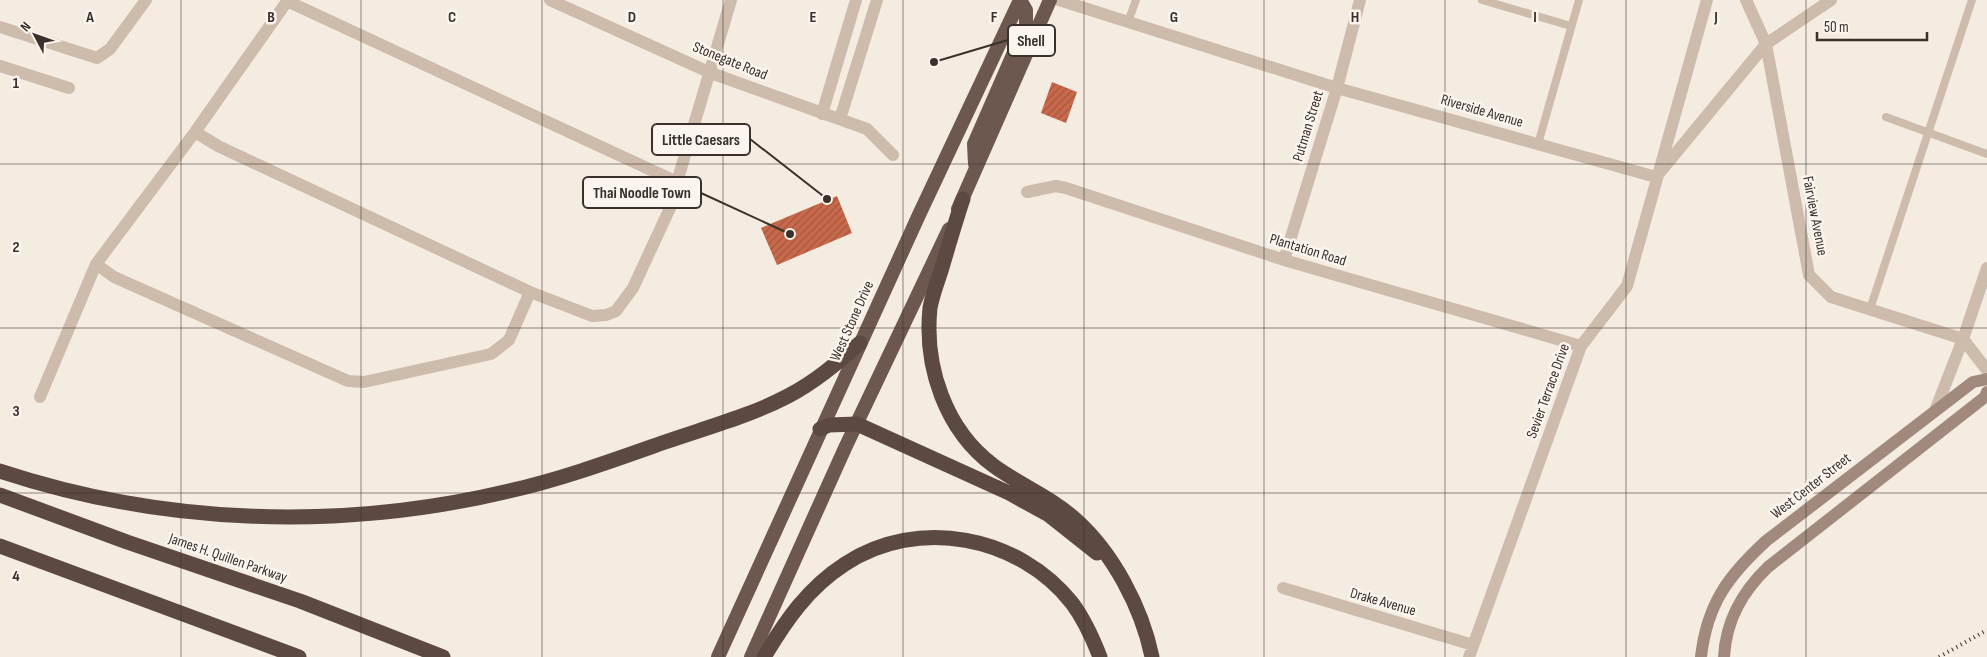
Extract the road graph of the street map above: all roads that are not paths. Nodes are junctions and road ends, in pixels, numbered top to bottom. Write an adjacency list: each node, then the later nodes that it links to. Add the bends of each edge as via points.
1 (146, 0): 19 (street, via 110,50 96,58)
2 (550, 0): 23 (street, Stonegate Road)
3 (731, 0): 23 (street)
4 (856, 0): 26 (street)
5 (877, 0): 28 (street)
6 (1020, 0): 34 (highway, via 1026,10 1026,25 974,144); 45 (highway, West Stone Drive)
7 (1050, 0): 34 (highway)
8 (1059, 0): 18 (street, Riverside Avenue)
9 (1136, 0): 18 (lane)
10 (1360, 0): 25 (street, Putman Street)
11 (1482, 0): 20 (lane)
12 (1579, 0): 20 (lane)
13 (1707, 0): 35 (street, Sevier Terrace Drive)
14 (1746, 0): 21 (street, Fairview Avenue)
15 (1832, 0): 21 (street)
16 (1972, 0): 30 (lane)
17 (288, 1): 29 (street); 36 (street)
18 (1128, 22): 25 (street, Riverside Avenue)
19 (0, 26)
20 (1571, 26): 31 (lane)
21 (1766, 44): 35 (street); 43 (street, Fairview Avenue, via 1809,275 1831,297)
22 (0, 66): 24 (street)
23 (711, 73): 26 (street, Stonegate Road); 36 (street)
24 (69, 88)
25 (1337, 88): 31 (street, Riverside Avenue); 39 (street, Putman Street)
26 (822, 114): 28 (street, Stonegate Road)
27 (1886, 117): 30 (lane)
28 (840, 120): 33 (street, Stonegate Road, via 867,129)
29 (195, 132): 40 (street); 42 (street, via 218,146)
30 (1929, 132): 32 (lane); 43 (lane)
31 (1538, 144): 35 (street, Riverside Avenue)
32 (1987, 154)
33 (893, 156)
34 (975, 167): 38 (highway)
35 (1656, 176): 46 (street, Sevier Terrace Drive, via 1627,286)
36 (677, 182): 42 (street, via 670,208 633,288 616,311 592,316)
37 (1027, 192): 39 (street, Plantation Road, via 1056,186 1066,188)
38 (963, 199): 52 (highway); 57 (highway, via 930,306 930,360 944,400 977,451 993,465 1075,518 1094,537)
39 (1284, 260): 46 (street, Plantation Road)
40 (96, 264): 42 (street, via 114,277 348,381 364,382 490,354 509,340); 50 (street)
41 (1987, 268): 44 (street)
42 (530, 292)
43 (1870, 309): 44 (street, Fairview Avenue)
44 (1963, 339): 47 (street); 51 (street)
45 (860, 342): 53 (highway, West Stone Drive); 54 (highway, via 830,369 771,404 570,474 510,491 440,505 348,514 248,517 136,505)
46 (1581, 346): 59 (street, Sevier Terrace Drive)
47 (1987, 370)
48 (1987, 379): 51 (main road, West Center Street, via 1973,382)
49 (1987, 392): 68 (main road, via 1985,397 1751,583 1730,621)
50 (40, 396)
51 (1935, 411): 67 (main road, West Center Street, via 1766,541 1738,567 1719,594 1705,628)
52 (857, 424): 53 (highway, via 829,425); 57 (highway, via 1009,493 1049,515); 63 (highway)
53 (820, 429): 62 (highway, West Stone Drive)
54 (0, 471)
55 (0, 495): 61 (highway, James H. Quillen Parkway, via 300,601)
56 (0, 546): 60 (highway)
57 (1118, 573): 66 (highway, via 1136,610)
58 (1284, 588): 59 (street, Drake Avenue)
59 (1471, 651)
60 (299, 657)
61 (443, 657)
62 (718, 657)
63 (751, 657)
64 (764, 657): 65 (highway, via 792,612 824,579 845,563 890,544 937,537 985,544 1034,566 1073,604)
65 (1100, 657)
66 (1152, 657)
67 (1701, 657)
68 (1724, 657)

